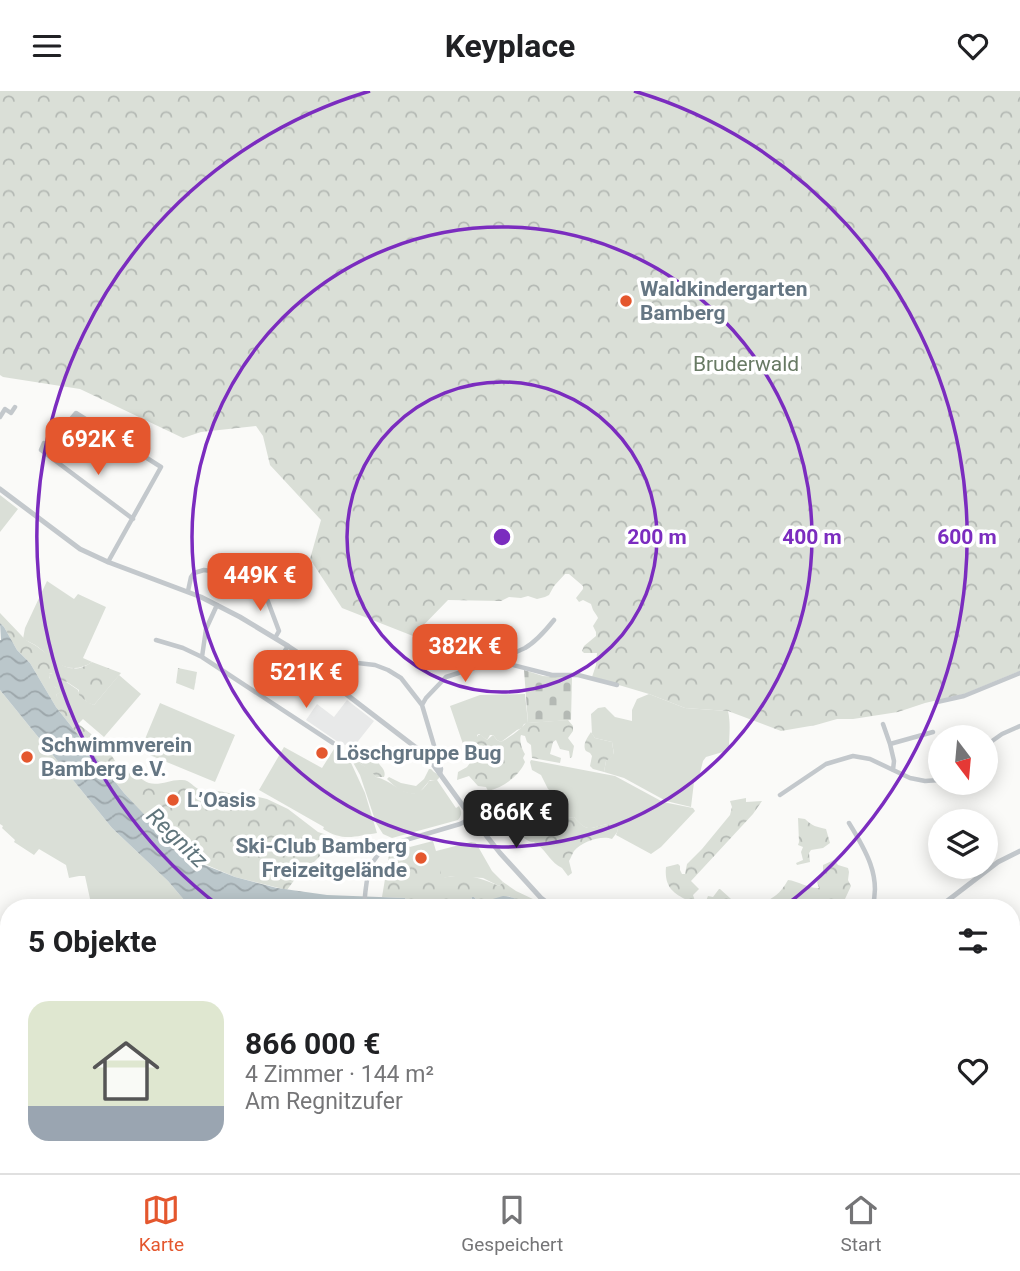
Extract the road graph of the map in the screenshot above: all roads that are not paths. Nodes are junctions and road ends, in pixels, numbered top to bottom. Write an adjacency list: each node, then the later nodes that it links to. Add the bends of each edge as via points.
1 (15, 407): 2 (street, via 10,413 5,409)
2 (0, 417)
3 (66, 425): 6 (street, via 76,413 162,467)
4 (44, 443): 6 (street, via 41,450)
5 (0, 489): 7 (street, via 80,549)
6 (133, 519): 7 (street)
7 (108, 562): 8 (street)
8 (188, 591): 9 (street); 11 (street, via 194,573 211,571 260,592 279,631)
9 (217, 605): 11 (street); 14 (street, via 206,629)
10 (554, 619): 15 (street, via 532,643)
11 (275, 638): 13 (street)
12 (156, 640): 14 (street)
13 (288, 646): 16 (street); 19 (street)
14 (202, 657): 19 (street)
15 (500, 663): 18 (street); 21 (street, via 446,677)
16 (317, 668): 21 (street, via 323,659 375,665 401,678); 29 (street, via 420,749)
17 (1020, 673): 20 (street)
18 (617, 685)
19 (258, 692): 26 (street)
20 (937, 702)
21 (422, 705): 29 (street)
22 (883, 723): 27 (street)
23 (1020, 726): 25 (street)
24 (928, 733): 27 (street)
25 (998, 737)
26 (333, 743)
27 (890, 744): 28 (street)
28 (893, 770): 30 (street); 31 (street, via 863,757 848,757 826,764)
29 (440, 774): 32 (street)
30 (928, 781)
31 (780, 795)
32 (472, 818): 35 (street, via 389,845 371,865); 36 (street)
33 (849, 823): 37 (street, via 872,867)
34 (1020, 851): 38 (street)
35 (365, 899)
36 (543, 899)
37 (875, 899)
38 (950, 899)

